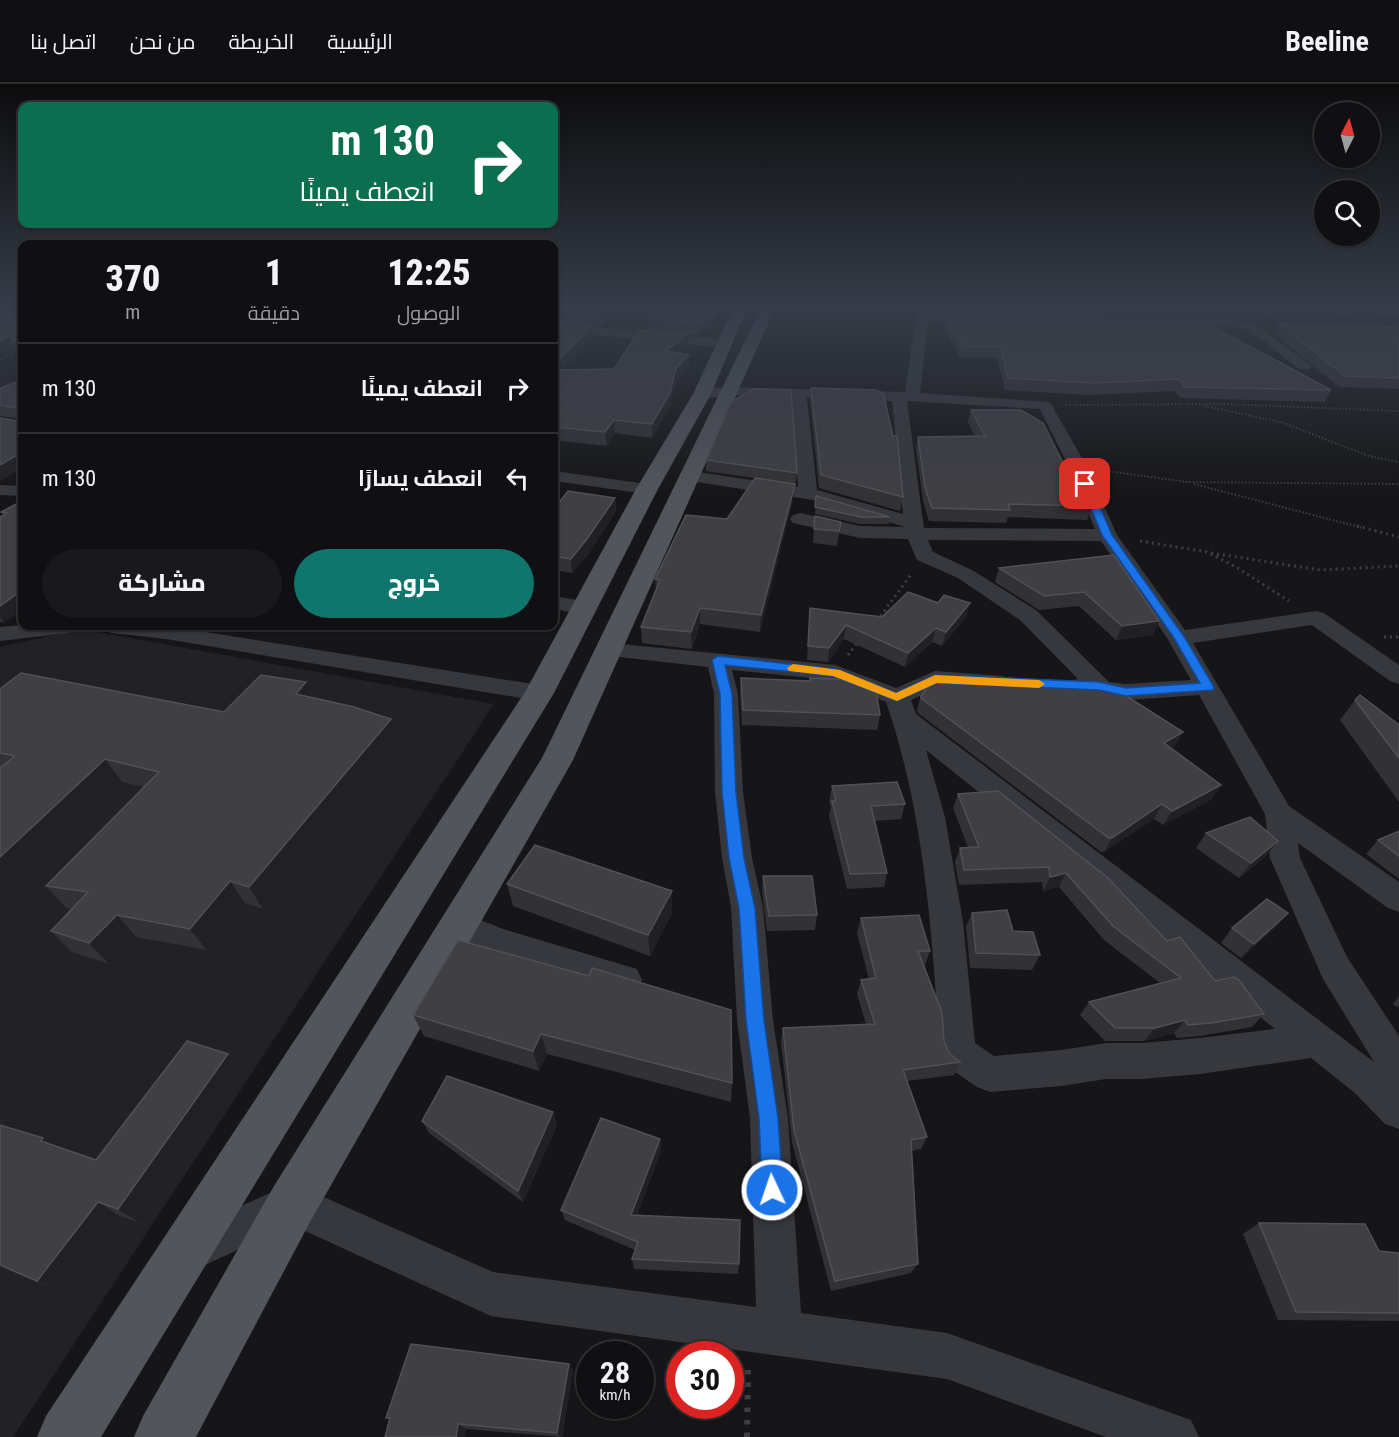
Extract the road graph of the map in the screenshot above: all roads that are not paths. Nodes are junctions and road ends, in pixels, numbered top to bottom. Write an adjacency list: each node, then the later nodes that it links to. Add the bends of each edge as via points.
1 (720, 369): 4 (main road)
2 (730, 369): 4 (main road)
3 (910, 369): 6 (street)
4 (716, 392): 5 (street); 7 (main road); 9 (main road)
5 (799, 393): 6 (street); 12 (street)
6 (905, 397): 14 (street); 15 (street, via 1045,405 1078,467)
7 (691, 476): 12 (street); 21 (main road)
8 (558, 477): 9 (street)
9 (647, 489): 16 (main road)
10 (0, 490): 11 (street)
11 (18, 491)
12 (808, 494): 14 (street)
13 (800, 519): 14 (street, via 860,532)
14 (914, 528): 15 (street); 26 (street, via 924,556 964,574 1028,615)
15 (1107, 535): 20 (street)
16 (569, 605): 28 (main road)
17 (34, 630): 19 (street)
18 (176, 630): 28 (street)
19 (0, 634)
20 (1179, 638): 23 (street, via 1316,618); 27 (street)
21 (610, 650): 22 (street); 32 (main road, via 557,760)
22 (718, 660): 29 (street, via 835,673); 35 (street, via 726,694 729,792 747,908)
23 (1399, 676)
24 (1017, 683): 29 (street, via 935,679)
25 (1064, 685): 26 (street)
26 (1099, 686): 27 (street, via 1126,692)
27 (1208, 687): 30 (street)
28 (539, 693): 40 (main road)
29 (901, 708): 36 (street); 36 (street, via 931,817 947,922 958,1053 990,1074 1106,1061 1200,1056)
30 (1279, 814): 31 (street); 37 (street, via 1285,858 1335,968)
31 (1399, 899)
32 (458, 925): 33 (street, via 498,942); 39 (main road)
33 (654, 989)
34 (722, 1010): 35 (street)
35 (755, 1020): 41 (street, via 768,1118)
36 (1318, 1040): 38 (street)
37 (1399, 1068)
38 (1399, 1110)
39 (291, 1204): 40 (street); 41 (street, via 491,1294); 43 (main road)
40 (183, 1254): 42 (main road)
41 (765, 1331): 44 (street, via 947,1356)
42 (67, 1437)
43 (164, 1437)
44 (1174, 1437)

